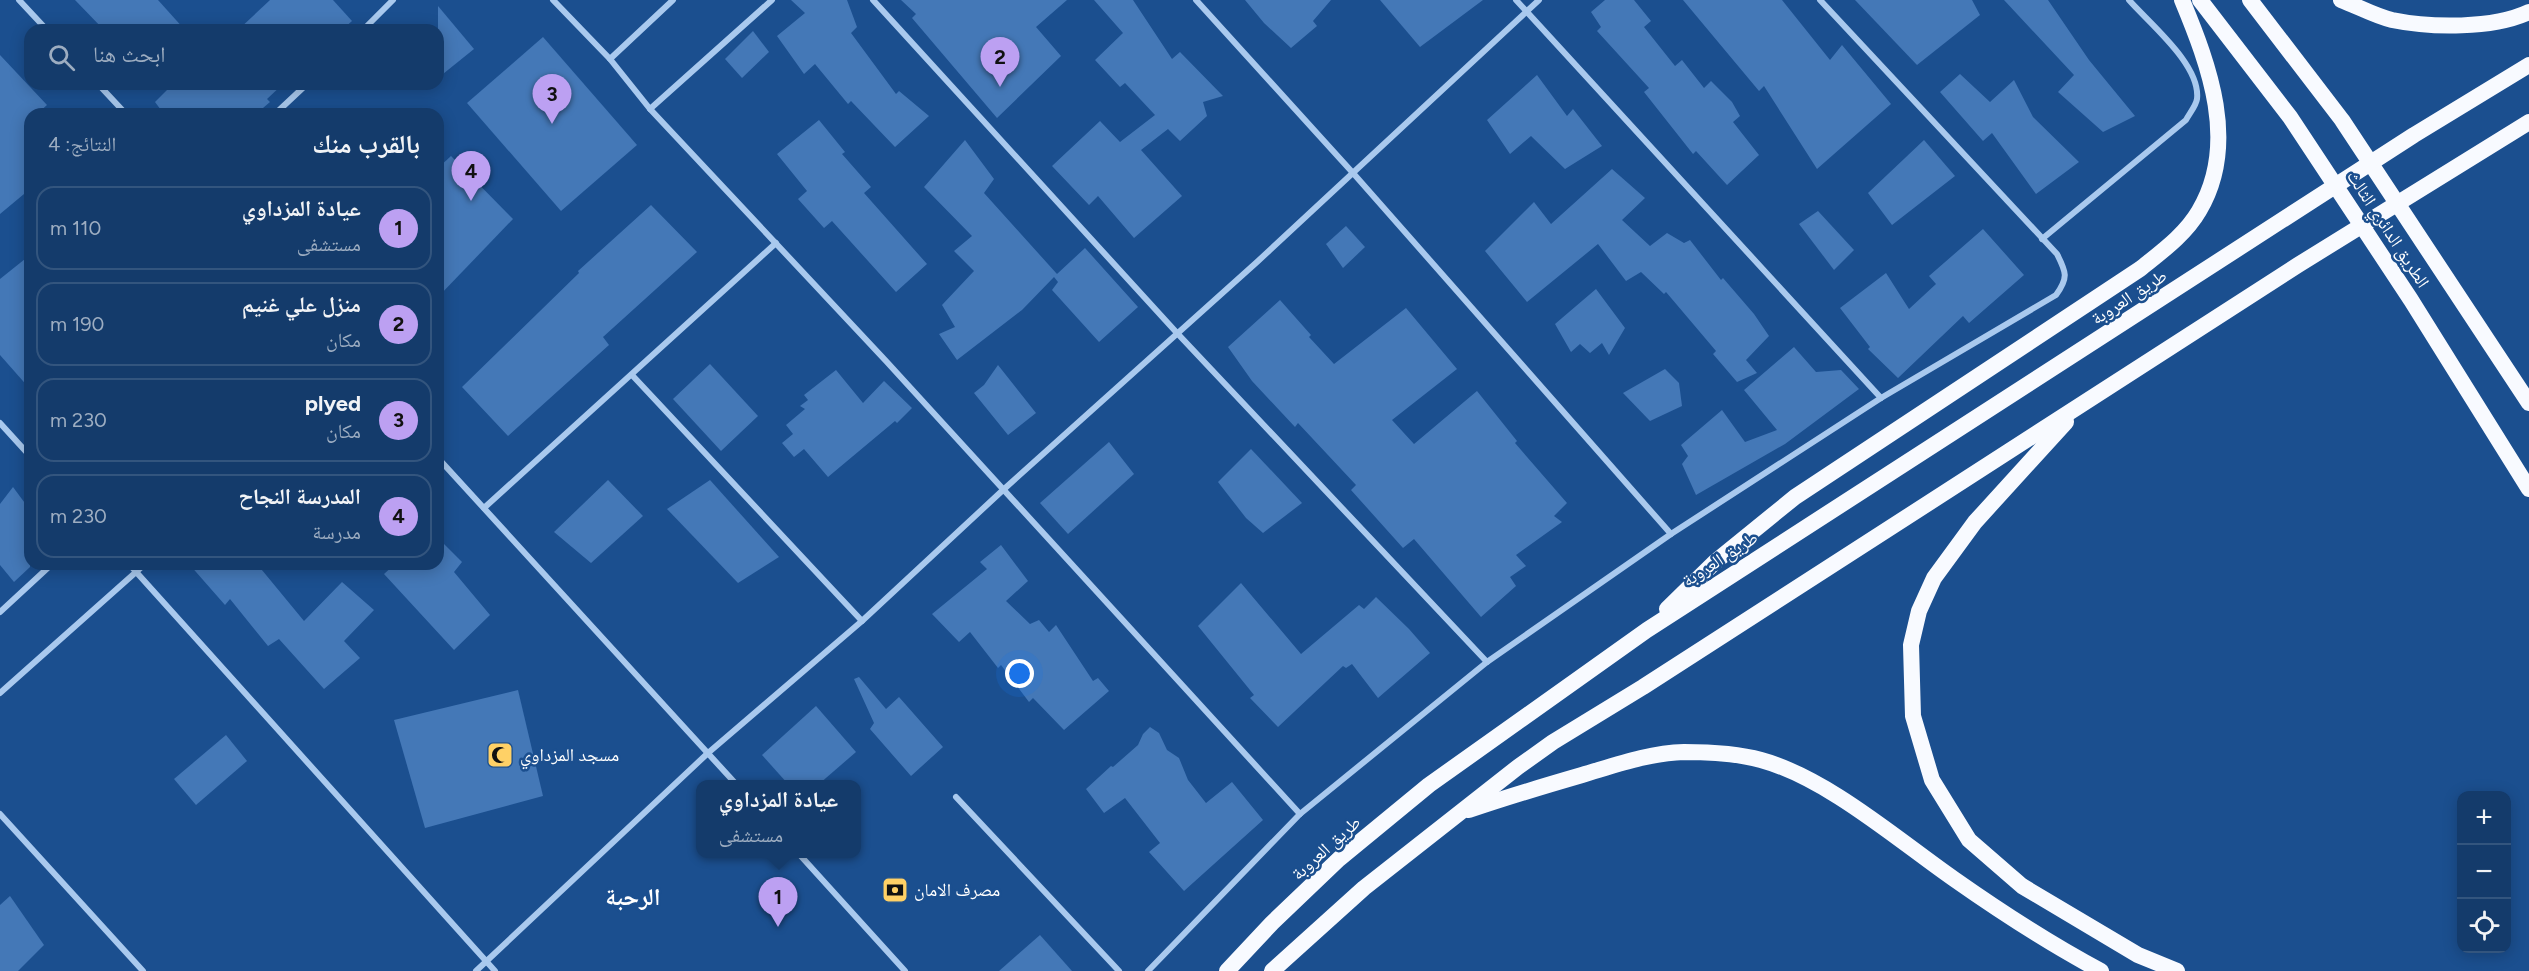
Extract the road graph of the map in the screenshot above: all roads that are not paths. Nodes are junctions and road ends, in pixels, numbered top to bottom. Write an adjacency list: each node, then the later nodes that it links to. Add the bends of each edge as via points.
1 (19, 0): 18 (street)
2 (393, 0): 19 (street)
3 (553, 0): 20 (street)
4 (673, 0): 20 (street)
5 (772, 0): 26 (street)
6 (873, 0): 31 (street)
7 (1196, 0): 28 (street)
8 (1516, 0): 16 (street)
9 (1539, 0): 16 (street)
10 (1820, 0): 29 (street)
11 (2129, 0): 29 (street, via 2185,62 2196,82 2197,101 2186,120)
12 (2182, 0): 48 (highway, via 2214,89 2218,139 2209,192 2183,232 2140,269 1796,497 1698,577)
13 (2200, 0): 39 (highway, الطريق الدائري الثالث, via 2290,117)
14 (2250, 0): 34 (highway, الطريق الدائري الثالث, via 2342,120)
15 (2341, 0): 17 (highway, via 2391,20 2448,27 2517,18)
16 (1526, 11): 28 (street); 33 (street)
17 (2529, 12)
18 (41, 24)
19 (369, 24)
20 (610, 59): 26 (street)
21 (2529, 65): 48 (highway, طريق العروبة, via 2414,135)
22 (104, 90): 24 (street)
23 (301, 90): 25 (street)
24 (120, 108)
25 (281, 108)
26 (650, 109): 30 (street)
27 (2529, 122): 35 (highway, via 2298,264)
28 (1353, 173): 31 (street); 42 (street)
29 (2042, 239): 33 (street, via 2065,270 2064,283 2056,295)
30 (776, 243): 32 (street); 40 (street)
31 (1177, 333): 40 (street); 49 (street)
32 (632, 375): 41 (street); 47 (street)
33 (1881, 398): 42 (street)
34 (2529, 403)
35 (2083, 404): 56 (highway, via 1553,742); 68 (highway, via 1975,522 1934,579 1919,611 1911,645 1913,716 1932,780 1969,840 2022,886 2138,955)
36 (0, 423): 37 (street)
37 (24, 449)
38 (444, 465): 41 (street)
39 (2529, 489)
40 (1003, 490): 47 (street); 55 (street)
41 (484, 508): 51 (street)
42 (1671, 534): 49 (street)
43 (46, 570): 46 (street)
44 (138, 570): 45 (street)
45 (136, 572): 50 (street); 58 (street)
46 (0, 612)
47 (862, 621): 51 (street)
48 (1647, 630): 65 (highway, طريق العروبة, via 1430,785 1339,859)
49 (1487, 663): 55 (street)
50 (0, 693)
51 (708, 753): 52 (street); 58 (street)
52 (732, 780)
53 (956, 797): 63 (street)
54 (0, 814): 59 (street)
55 (1300, 814): 64 (street)
56 (1457, 815): 66 (highway, via 1364,888); 67 (highway, via 1638,758 1682,752 1727,753 1761,760 1795,772 1864,814 1956,880 2065,952)
57 (803, 858): 62 (street)
58 (486, 961): 60 (street); 61 (street)
59 (143, 971)
60 (476, 971)
61 (495, 971)
62 (905, 971)
63 (1119, 971)
64 (1148, 971)
65 (1227, 971)
66 (1272, 971)
67 (2101, 971)
68 (2177, 971)

